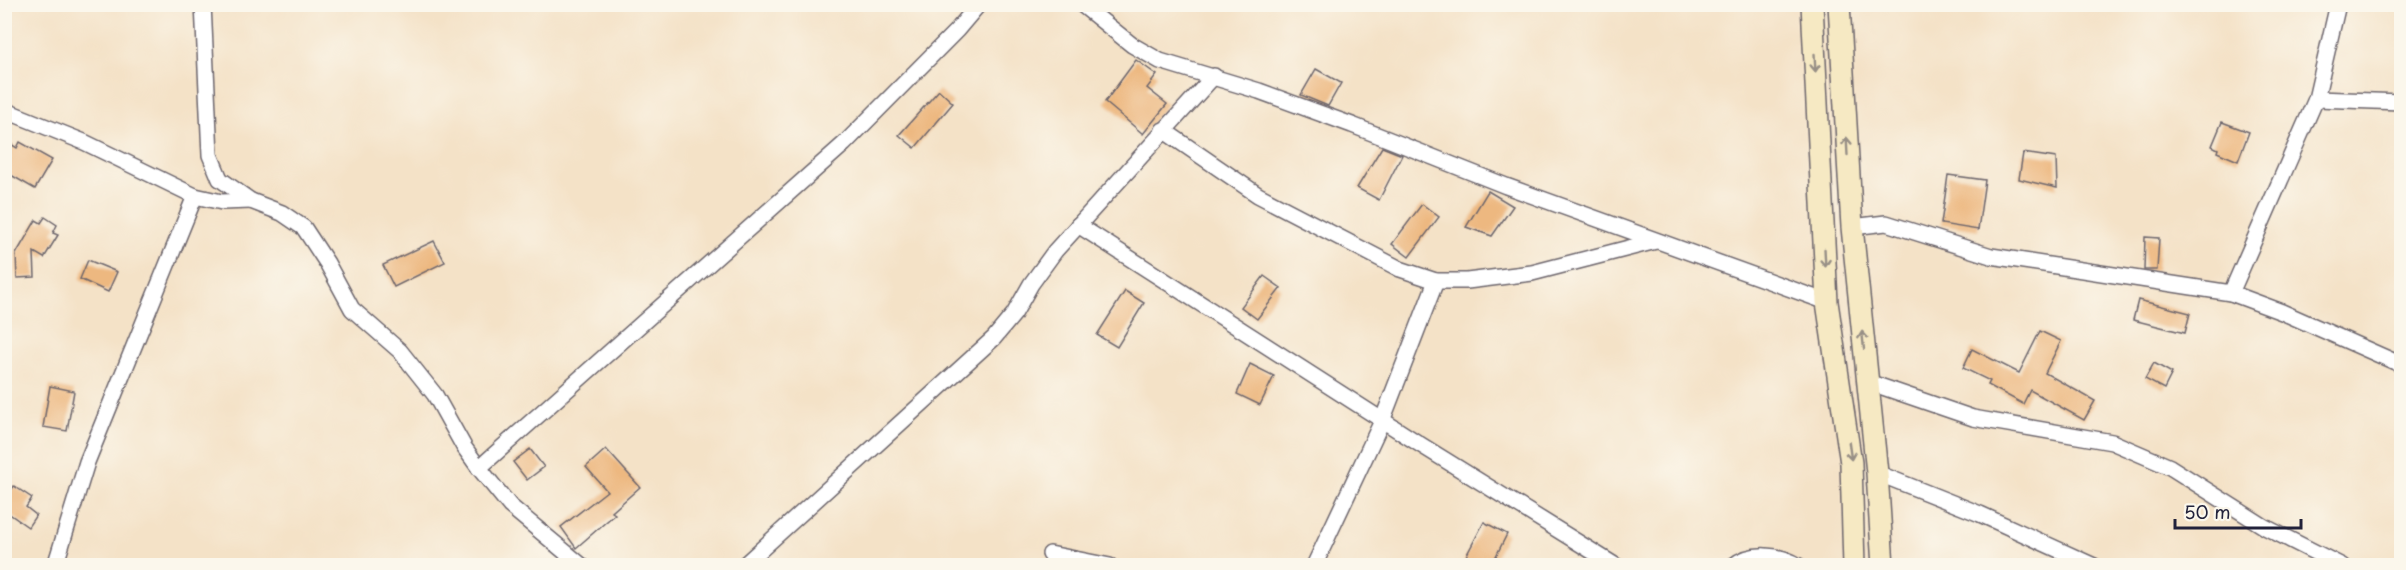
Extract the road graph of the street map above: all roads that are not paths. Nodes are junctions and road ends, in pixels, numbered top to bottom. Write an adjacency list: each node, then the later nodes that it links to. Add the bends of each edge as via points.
1 (203, 4): 14 (street, via 210,155 220,179)
2 (979, 4): 24 (street, via 843,144)
3 (1081, 4): 7 (street)
4 (1812, 4): 20 (street, one-way to 20)
5 (1839, 4): 16 (street, one-way to 5)
6 (2338, 4): 9 (street)
7 (1100, 10): 8 (street, via 1132,45 1160,61)
8 (1214, 76): 12 (street); 17 (street)
9 (2316, 99): 10 (street); 19 (street)
10 (2402, 102)
11 (4, 110): 13 (street, via 84,142)
12 (1163, 130): 15 (street); 18 (street, via 1258,195 1400,269)
13 (195, 196): 14 (street, via 222,202); 27 (street, via 87,462)
14 (250, 201): 24 (street, via 282,213 304,228 352,309 400,351 435,395)
15 (1078, 225): 23 (street); 29 (street, via 994,338)
16 (1852, 227): 19 (street, via 1886,223 1991,256); 22 (street, one-way to 16)
17 (1656, 241): 18 (street, via 1532,273); 20 (street)
18 (1436, 281): 23 (street)
19 (2231, 293): 21 (street)
20 (1827, 302): 35 (street, one-way to 35, via 1851,463)
21 (2402, 365)
22 (1868, 382): 25 (street); 38 (street, via 1973,418 2112,442 2170,467 2265,527)
23 (1382, 420): 31 (street); 32 (street)
24 (479, 468): 28 (street, via 510,506)
25 (1877, 473): 36 (street); 37 (street)
26 (1050, 554): 30 (street)
27 (55, 566)
28 (582, 566)
29 (744, 566)
30 (1110, 566)
31 (1314, 566)
32 (1616, 566)
33 (1733, 566): 34 (street, via 1760,555 1789,559)
34 (1799, 566)
35 (1854, 566)
36 (1883, 566)
37 (2094, 566)
38 (2342, 566)

